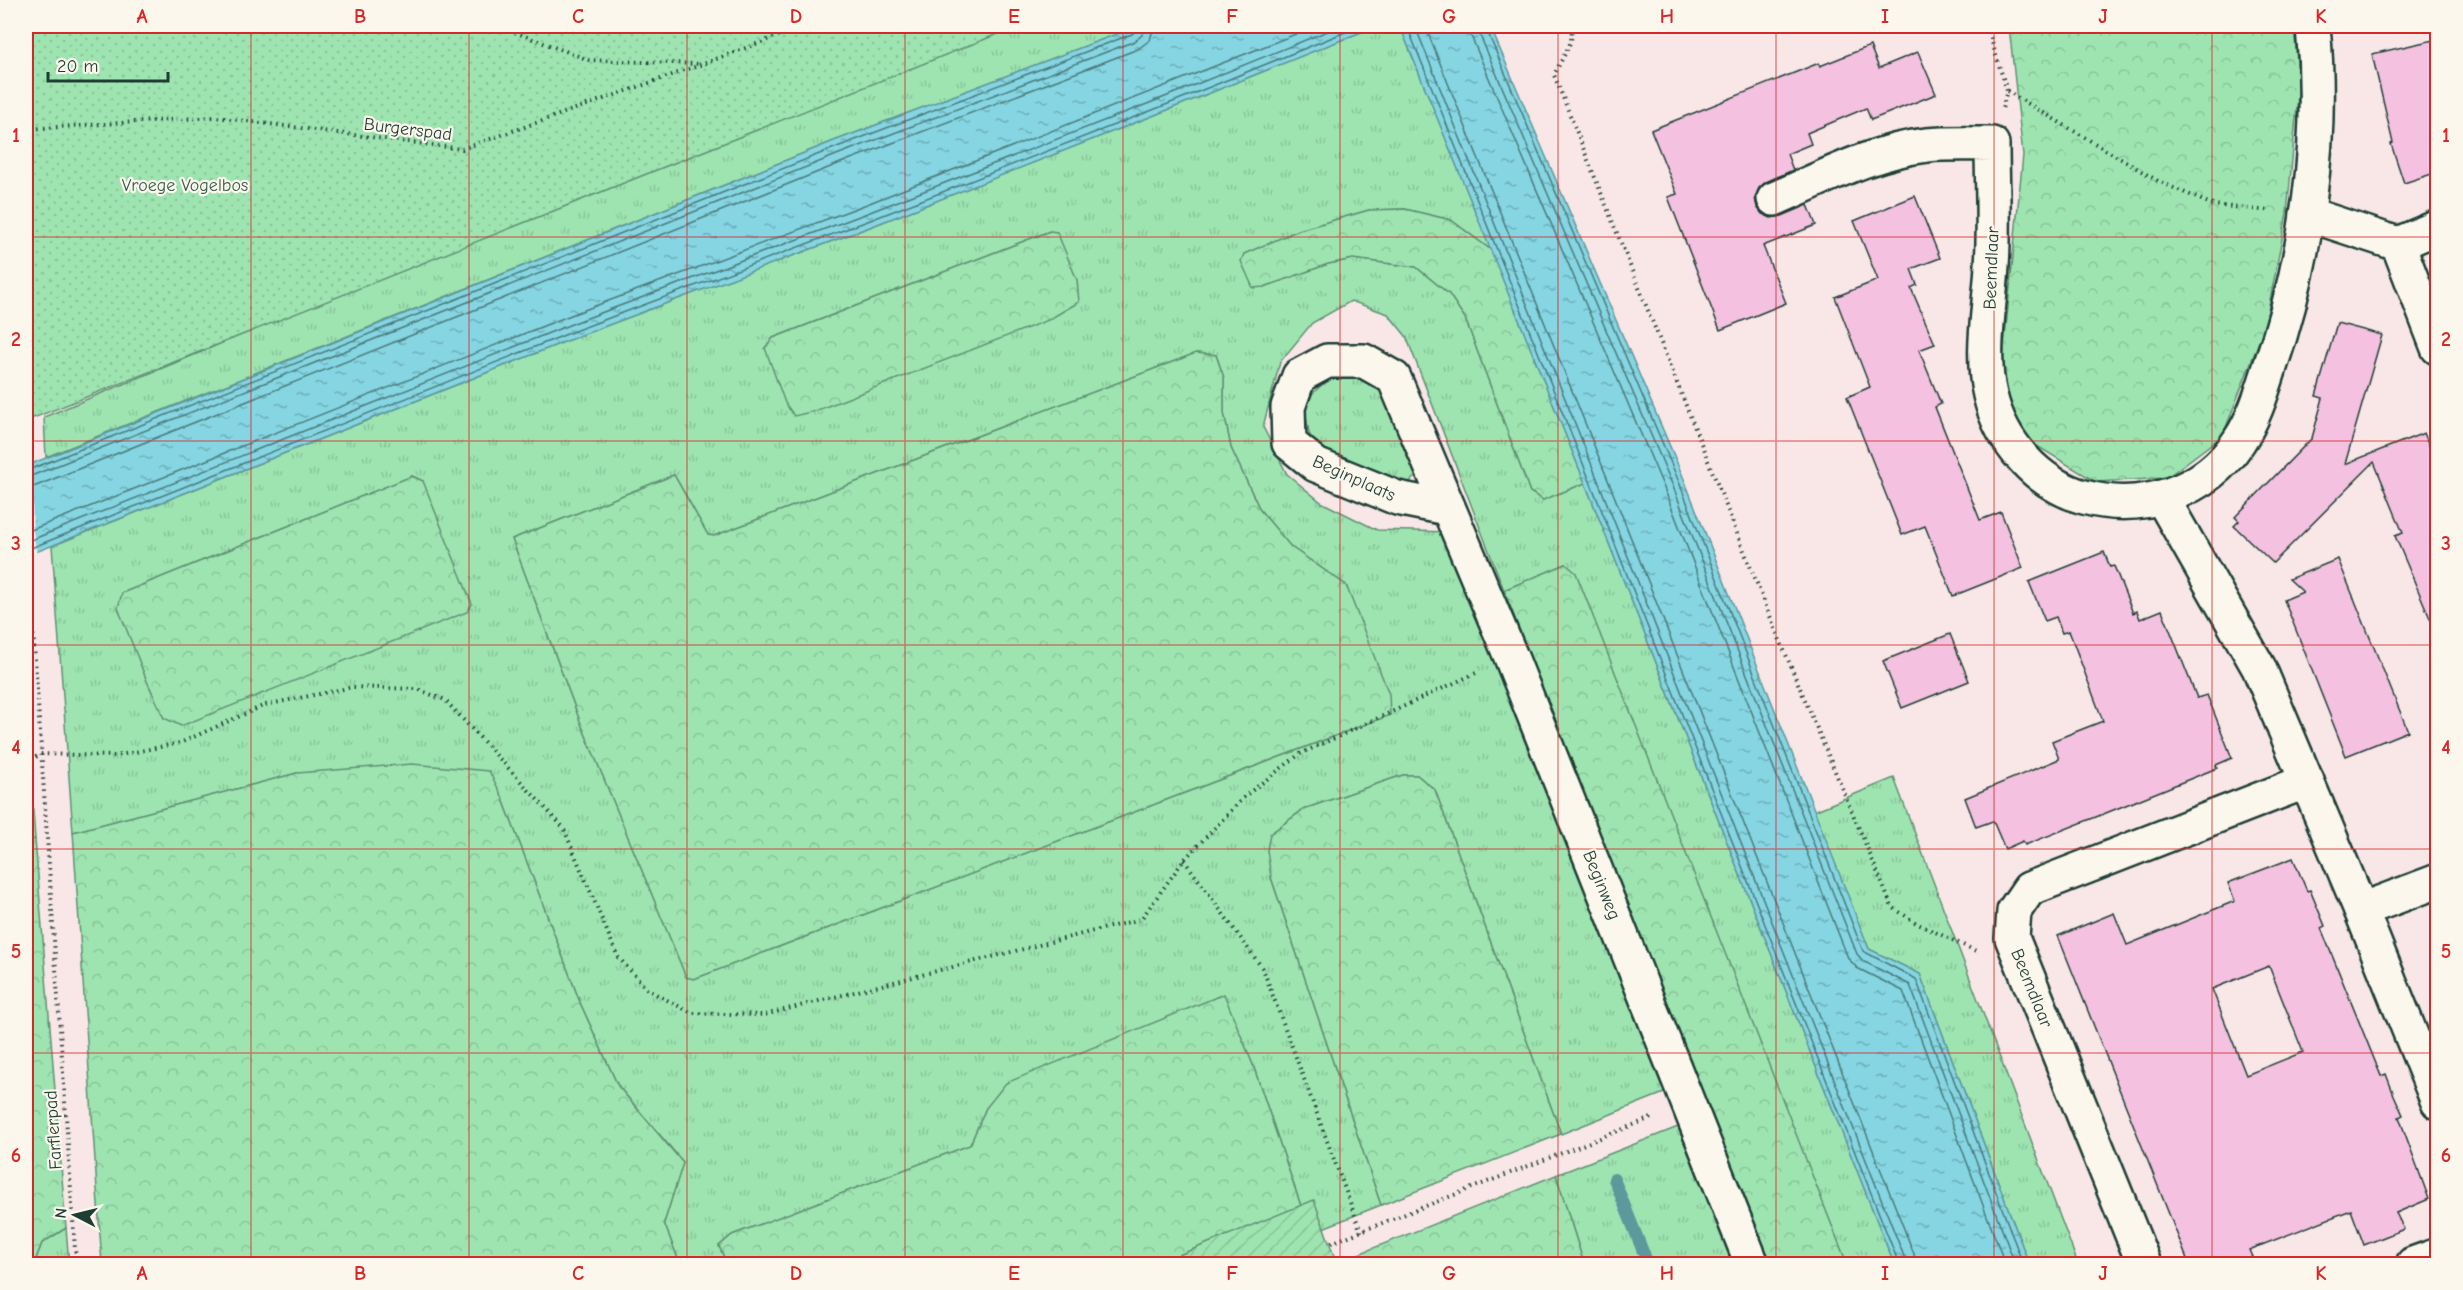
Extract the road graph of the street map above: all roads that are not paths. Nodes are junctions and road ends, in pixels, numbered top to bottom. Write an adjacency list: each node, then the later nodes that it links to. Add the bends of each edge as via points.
1 (2313, 26): 3 (street, Beemdlaar, via 2316,119)
2 (1774, 199): 7 (street, Beemdlaar, via 1893,153 1925,146 1992,144 1993,261 1986,375 2004,433 2029,465 2072,492 2122,503)
3 (2307, 214): 5 (street); 7 (street, Beemdlaar, via 2280,339 2250,420 2239,441 2212,471 2185,489)
4 (2438, 227): 5 (street)
5 (2398, 244): 6 (street)
6 (2438, 348)
7 (2162, 498): 9 (street, via 2259,668)
8 (1447, 508): 8 (street, Beginplaats, via 1395,378 1364,361 1327,360 1299,376 1288,407 1289,443 1316,465 1397,498); 14 (street, Beginweg, via 1511,657)
9 (2307, 781): 11 (street); 15 (street, Beemdlaar, via 2029,888 2014,912 2012,938)
10 (2438, 881): 11 (street)
11 (2361, 910): 12 (street)
12 (2438, 1102)
13 (2438, 1255): 16 (street)
14 (1752, 1264)
15 (2144, 1264)
16 (2413, 1264)

